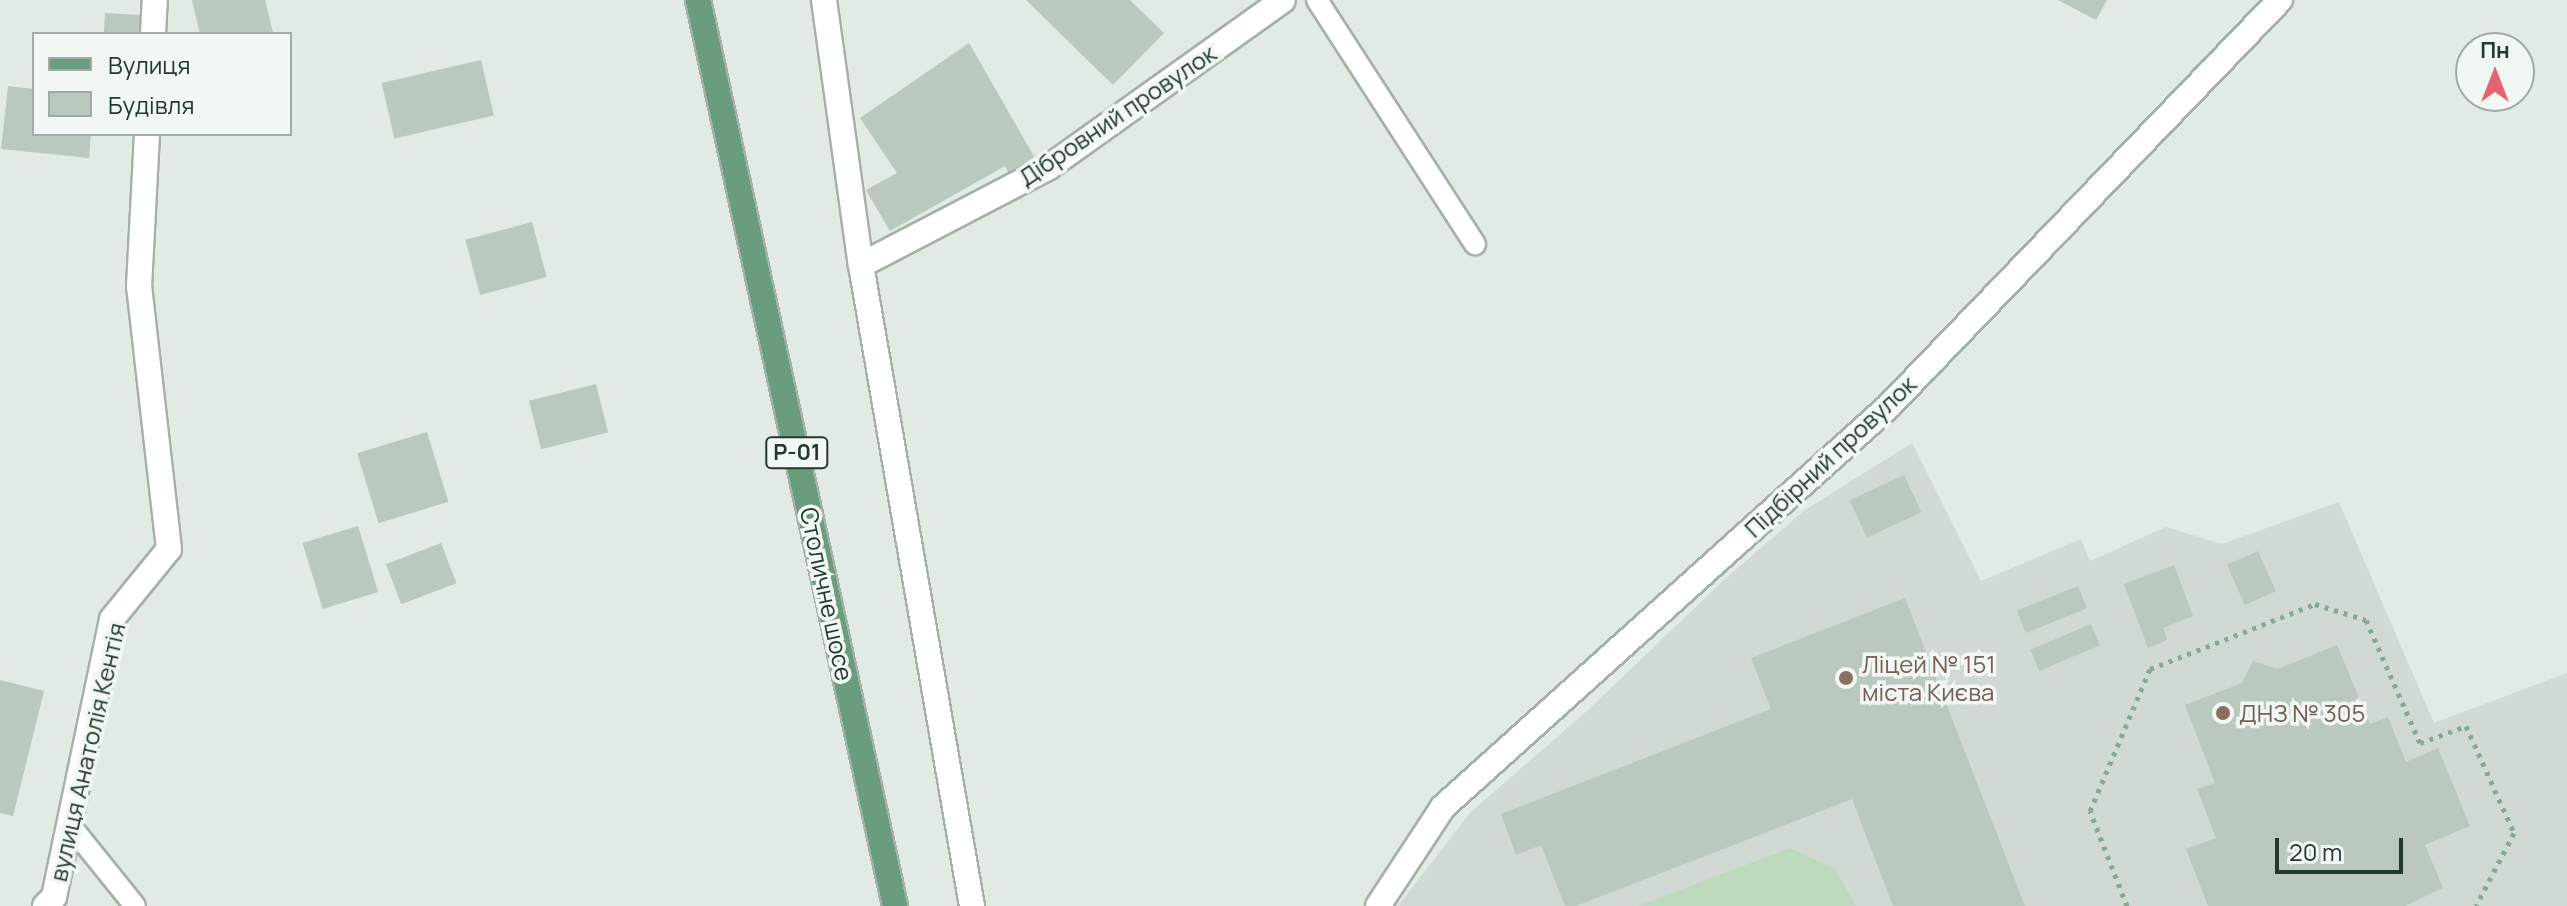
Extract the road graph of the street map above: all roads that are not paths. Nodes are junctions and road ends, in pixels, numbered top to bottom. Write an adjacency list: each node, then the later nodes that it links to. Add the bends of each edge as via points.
1 (155, 0): 7 (street)
2 (698, 0): 14 (main road, Столичне шосе / Р-01)
3 (824, 0): 10 (street)
4 (1283, 0): 10 (street, Дібровний провулок, via 1049,167)
5 (1317, 0): 9 (lane)
6 (2280, 0): 16 (street, Підбірний провулок, via 1888,407 1443,807)
7 (153, 32)
8 (147, 136): 11 (street, вулиця Анатолія Кентія, via 139,287 169,549 112,619)
9 (1475, 244)
10 (861, 265): 15 (street)
11 (69, 824): 12 (street, вулиця Анатолія Кентія, via 54,897); 13 (lane)
12 (45, 906)
13 (135, 906)
14 (895, 906)
15 (972, 906)
16 (1378, 906)

